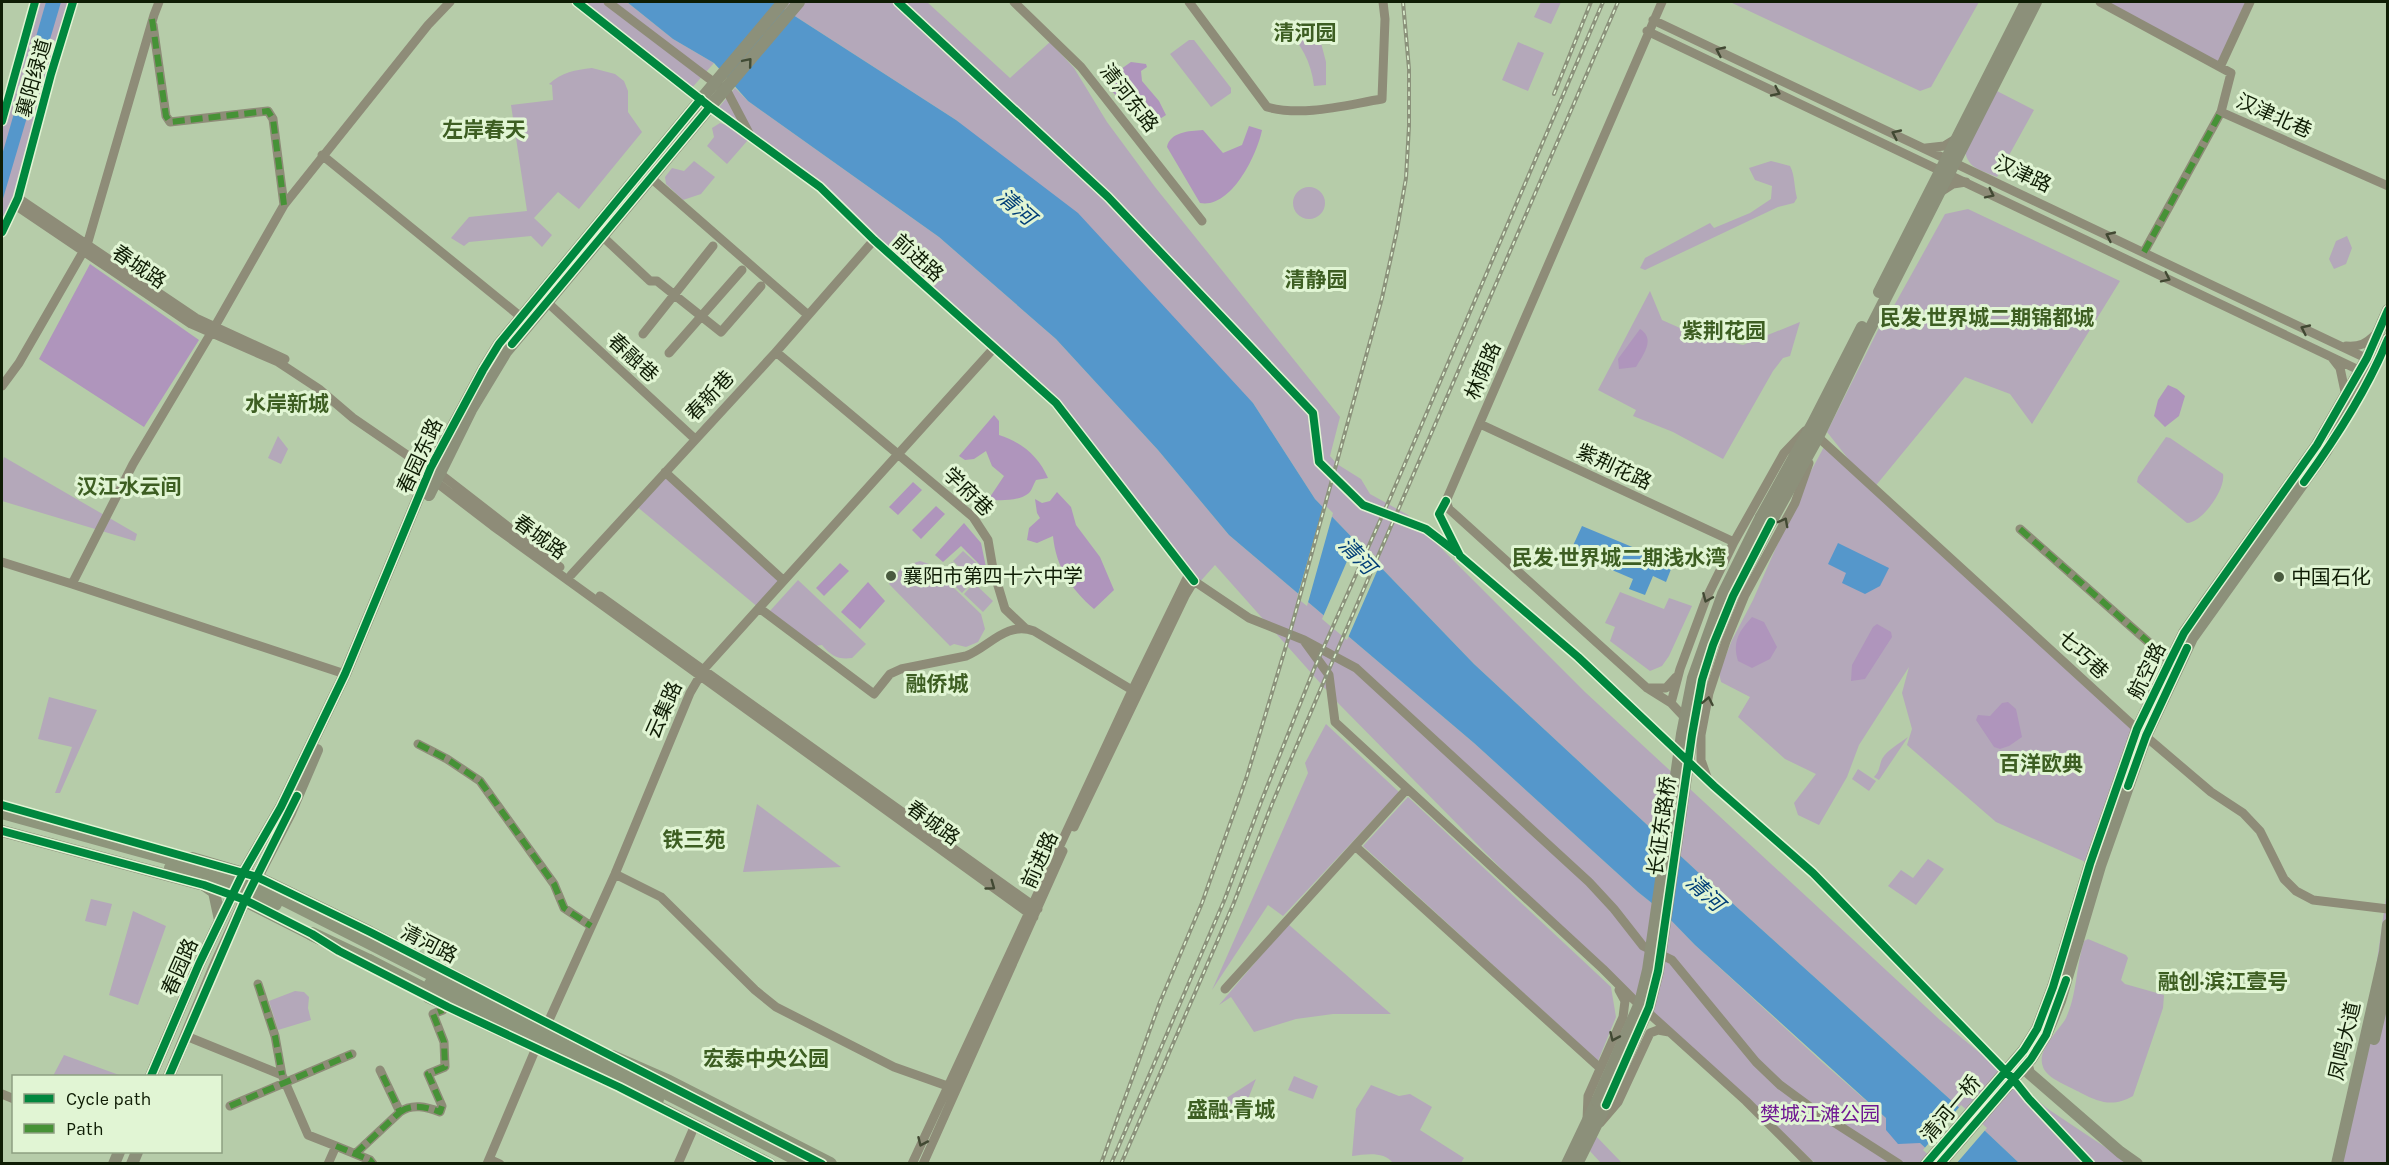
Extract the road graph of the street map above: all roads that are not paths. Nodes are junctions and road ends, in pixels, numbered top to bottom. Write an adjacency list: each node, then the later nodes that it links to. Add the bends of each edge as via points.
1 (34, 2): 24 (street, 襄阳绿道)
2 (73, 2): 37 (street, 襄阳绿道)
3 (159, 2): 18 (street)
4 (450, 2): 28 (street)
5 (577, 2): 22 (street, 前进路)
6 (608, 2): 25 (street, via 728,93)
7 (783, 2): 22 (main road, bridge)
8 (798, 2): 22 (main road, one-way to 8, bridge)
9 (898, 2): 77 (street, via 1108,197 1313,413 1319,462 1363,505 1426,529)
10 (1190, 2): 11 (street, via 1267,107 1281,111 1382,99 1386,19)
11 (1383, 2)
12 (1662, 2): 19 (street, 林荫路)
13 (2026, 2): 26 (main road)
14 (2036, 2): 26 (main road)
15 (2100, 2): 21 (street)
16 (2250, 2): 21 (street)
17 (1014, 3): 39 (street, 清河东路, via 1081,67)
18 (152, 19): 38 (street, via 170,123 268,111 273,119); 44 (street)
19 (1653, 20): 20 (street, 林荫路); 27 (street, 汉津路, one-way to 19)
20 (1647, 31): 30 (street, 汉津路, one-way to 30); 67 (street, 林荫路)
21 (2220, 67): 23 (street, 汉津北巷, via 2231,73)
22 (706, 103): 25 (street, 前进路); 33 (main road, 春园东路); 52 (main road, 春园东路)
23 (2221, 112): 35 (street, 汉津北巷); 45 (street)
24 (2, 121)
25 (752, 138): 42 (street, 前进路, via 820,187)
26 (1960, 142): 27 (street); 29 (main road); 31 (street)
27 (1926, 148): 29 (street, 汉津路)
28 (322, 155): 38 (street); 52 (street)
29 (1951, 160): 31 (street, 汉津路); 32 (main road)
30 (1922, 161): 32 (street, 汉津路); 36 (street, via 1931,172)
31 (1970, 169): 45 (street, 汉津路, one-way to 31)
32 (1945, 172): 34 (street, 汉津路); 36 (main road)
33 (651, 178): 41 (main road, 春园东路); 51 (street)
34 (1966, 182): 36 (street); 61 (street, 汉津路, one-way to 61)
35 (2388, 186)
36 (1936, 190): 66 (main road); 68 (main road)
37 (17, 201): 40 (street, 襄阳绿道); 44 (street, 春城路)
38 (284, 205): 54 (street)
39 (1202, 221)
40 (2, 232)
41 (602, 236): 48 (street, via 650,280); 49 (main road, 春园东路)
42 (874, 240): 51 (street, 春新巷); 58 (street, 前进路)
43 (713, 246): 48 (street)
44 (85, 248): 54 (street, 春城路); 64 (street, via 20,363)
45 (2144, 252): 57 (street, 汉津路, one-way to 45)
46 (742, 270): 53 (street)
47 (761, 286): 53 (street, via 721,332)
48 (673, 294): 53 (street); 55 (street)
49 (547, 302): 69 (street, 春融巷); 72 (main road, 春园东路, via 490,375)
50 (2388, 310): 56 (main road, 航空路)
51 (808, 315): 59 (street, 春新巷)
52 (520, 317): 72 (main road, 春园东路, via 483,370)
53 (702, 317): 60 (street)
54 (213, 331): 72 (street, 春城路, via 281,357); 83 (street, via 133,464)
55 (643, 334)
56 (2383, 334): 57 (street, via 2357,347); 62 (main road, 航空路)
57 (2340, 345): 62 (street, 汉津路)
58 (994, 348): 70 (street, 云集路); 79 (street, 前进路, via 1056,404)
59 (776, 352): 69 (street, 春新巷); 70 (street, 学府巷)
60 (669, 353)
61 (2332, 357): 63 (street, 汉津路); 65 (street, via 2340,368)
62 (2372, 361): 63 (main road, 航空路)
63 (2366, 373): 65 (main road, 航空路); 96 (main road, 航空路, via 2326,451 2192,638)
64 (2, 386)
65 (2346, 396): 89 (main road, 航空路, via 2317,445 2184,633)
66 (1813, 423): 74 (main road); 76 (street, via 1784,453)
67 (1480, 424): 73 (street, 林荫路); 76 (street, 紫荆花路)
68 (1818, 436): 74 (main road); 96 (street, 七巧巷); 97 (street, one-way to 68, via 1709,693 1726,641 1745,595 1795,503)
69 (695, 440): 71 (street, 春新巷)
70 (900, 455): 82 (street, 云集路); 87 (street, 学府巷, via 981,528 988,540 1005,609)
71 (665, 472): 80 (street, 春新巷); 82 (street)
72 (433, 474): 80 (street, 春城路); 91 (street, 春城路); 92 (main road, 春园东路); 106 (main road, 春园东路, via 290,813)
73 (1446, 501): 77 (street, via 1439,514); 93 (street, via 1449,509)
74 (1766, 519): 150 (main road, 长征东路桥, bridge, via 1702,680 1658,971 1649,1007)
75 (2020, 529): 89 (street)
76 (1734, 542): 90 (street, one-way to 90, via 1706,599)
77 (1460, 556): 99 (street, via 1578,657)
78 (2, 562): 83 (street)
79 (1177, 562): 81 (street, 前进路); 85 (street)
80 (571, 575): 91 (street, 春城路)
81 (1191, 579): 84 (street); 85 (street, 前进路)
82 (783, 580): 86 (street, 云集路)
83 (72, 584): 92 (street)
84 (1203, 588): 85 (street); 88 (street, via 1249,618)
85 (1182, 594): 94 (street, 前进路); 116 (street, 前进路)
86 (759, 608): 87 (street, via 874,694 890,674 901,669 966,656 993,637); 91 (street, 云集路)
87 (1025, 628): 94 (street, 学府巷)
88 (1304, 640): 100 (street, via 1329,675 1335,722); 152 (street, via 1356,668 1589,882 1643,946 1672,960 1756,1062 1780,1085)
89 (2169, 661): 96 (main road, 航空路)
90 (1680, 669): 93 (street, via 1666,688); 95 (street)
91 (702, 673): 109 (street, 云集路, via 690,693); 116 (street, 春城路)
92 (345, 674): 106 (main road, 春园东路)
93 (1647, 688): 95 (street)
94 (1132, 690): 116 (street, 前进路)
95 (1671, 703): 97 (street)
96 (2141, 733): 115 (street, 七巧巷, via 2260,831 2284,879 2296,891 2313,900); 134 (main road, 航空路, via 2060,1001)
97 (1701, 735): 99 (street, via 1701,760)
98 (418, 744): 119 (street, via 480,781 554,884 564,908)
99 (1714, 786): 143 (street, via 1813,873)
100 (1407, 789): 105 (street); 123 (street)
101 (2, 805): 107 (main road, 清河路)
102 (2, 812): 161 (highway, bridge, via 258,886)
103 (2, 822): 145 (highway, bridge, via 195,875 268,900)
104 (2, 831): 111 (main road)
105 (1355, 846): 125 (street); 139 (street)
106 (260, 857): 107 (main road, via 241,865); 108 (main road, 春园东路); 110 (main road, 春园东路); 112 (main road, via 269,879)
107 (221, 866): 108 (main road, 清河路)
108 (243, 873): 110 (main road, 清河路); 113 (main road, 春园路)
109 (615, 874): 119 (street, 云集路); 146 (street, via 661,897 776,1007 894,1067)
110 (256, 877): 112 (main road, 清河路); 114 (main road, 春园路)
111 (204, 885): 113 (main road); 117 (main road, via 214,892)
112 (280, 889): 130 (main road, 清河路)
113 (232, 896): 114 (main road); 117 (main road, 春园路)
114 (245, 900): 120 (main road); 121 (main road, 春园路)
115 (2388, 909)
116 (1033, 911): 146 (street, 前进路)
117 (220, 920): 141 (main road, 春园路)
118 (2388, 925): 176 (main road, 凤鸣大道)
119 (591, 926): 130 (street, 云集路)
120 (310, 932): 121 (main road, via 252,912); 135 (main road, via 448,1007); 145 (highway, bridge, via 520,1038)
121 (227, 941): 133 (main road, 春园路)
122 (2388, 978): 177 (main road, 凤鸣大道)
123 (1616, 982): 126 (street); 128 (street, via 1625,1001)
124 (258, 984): 144 (street, via 275,1036)
125 (1225, 989)
126 (1632, 998): 128 (street); 129 (street)
127 (443, 1010): 148 (street, via 433,1014 444,1042 445,1067 428,1074 442,1106 440,1112 418,1107)
128 (1623, 1017): 139 (street, one-way to 139)
129 (1657, 1020): 131 (street); 132 (street)
130 (547, 1023): 135 (street, 云集路); 137 (main road, 清河路)
131 (1672, 1032): 132 (street); 168 (street)
132 (1650, 1033): 150 (street, via 1611,1113)
133 (186, 1036): 142 (main road, 春园路); 144 (street)
134 (2039, 1037): 138 (main road, 航空路); 143 (main road, 航空路, via 2024,1050)
135 (536, 1047): 149 (main road); 154 (street, 云集路)
136 (352, 1054): 144 (street)
137 (612, 1058): 162 (main road, 清河路); 163 (highway)
138 (2026, 1064): 143 (main road, 航空路); 175 (main road, via 2029,1073)
139 (1600, 1068): 150 (street, via 1587,1096)
140 (380, 1070): 148 (street)
141 (152, 1075)
142 (170, 1075)
143 (2009, 1077): 171 (main road, 清河一桥); 172 (main road, 清河一桥); 173 (street); 174 (main road, via 2026,1077)
144 (283, 1079): 147 (street); 151 (street, via 308,1135)
145 (630, 1085): 160 (highway, bridge)
146 (951, 1087): 164 (street, 前进路, one-way to 164); 165 (street, 前进路)
147 (230, 1106)
148 (400, 1112): 153 (street)
149 (695, 1125): 158 (street); 159 (main road)
150 (1587, 1131): 166 (main road); 167 (main road)
151 (336, 1146): 153 (street); 155 (street)
152 (1881, 1151): 169 (street); 170 (street)
153 (355, 1154): 156 (street)
154 (488, 1161): 157 (street)
155 (328, 1164)
156 (373, 1164)
157 (500, 1164)
158 (678, 1164)
159 (770, 1164)
160 (786, 1164)
161 (807, 1164)
162 (822, 1164)
163 (830, 1164)
164 (912, 1164)
165 (923, 1164)
166 (1567, 1164)
167 (1577, 1164)
168 (1809, 1164)
169 (1887, 1164)
170 (1899, 1164)
171 (1926, 1164)
172 (1940, 1164)
173 (2090, 1164)
174 (2127, 1164)
175 (2137, 1164)
176 (2337, 1164)
177 (2346, 1164)

